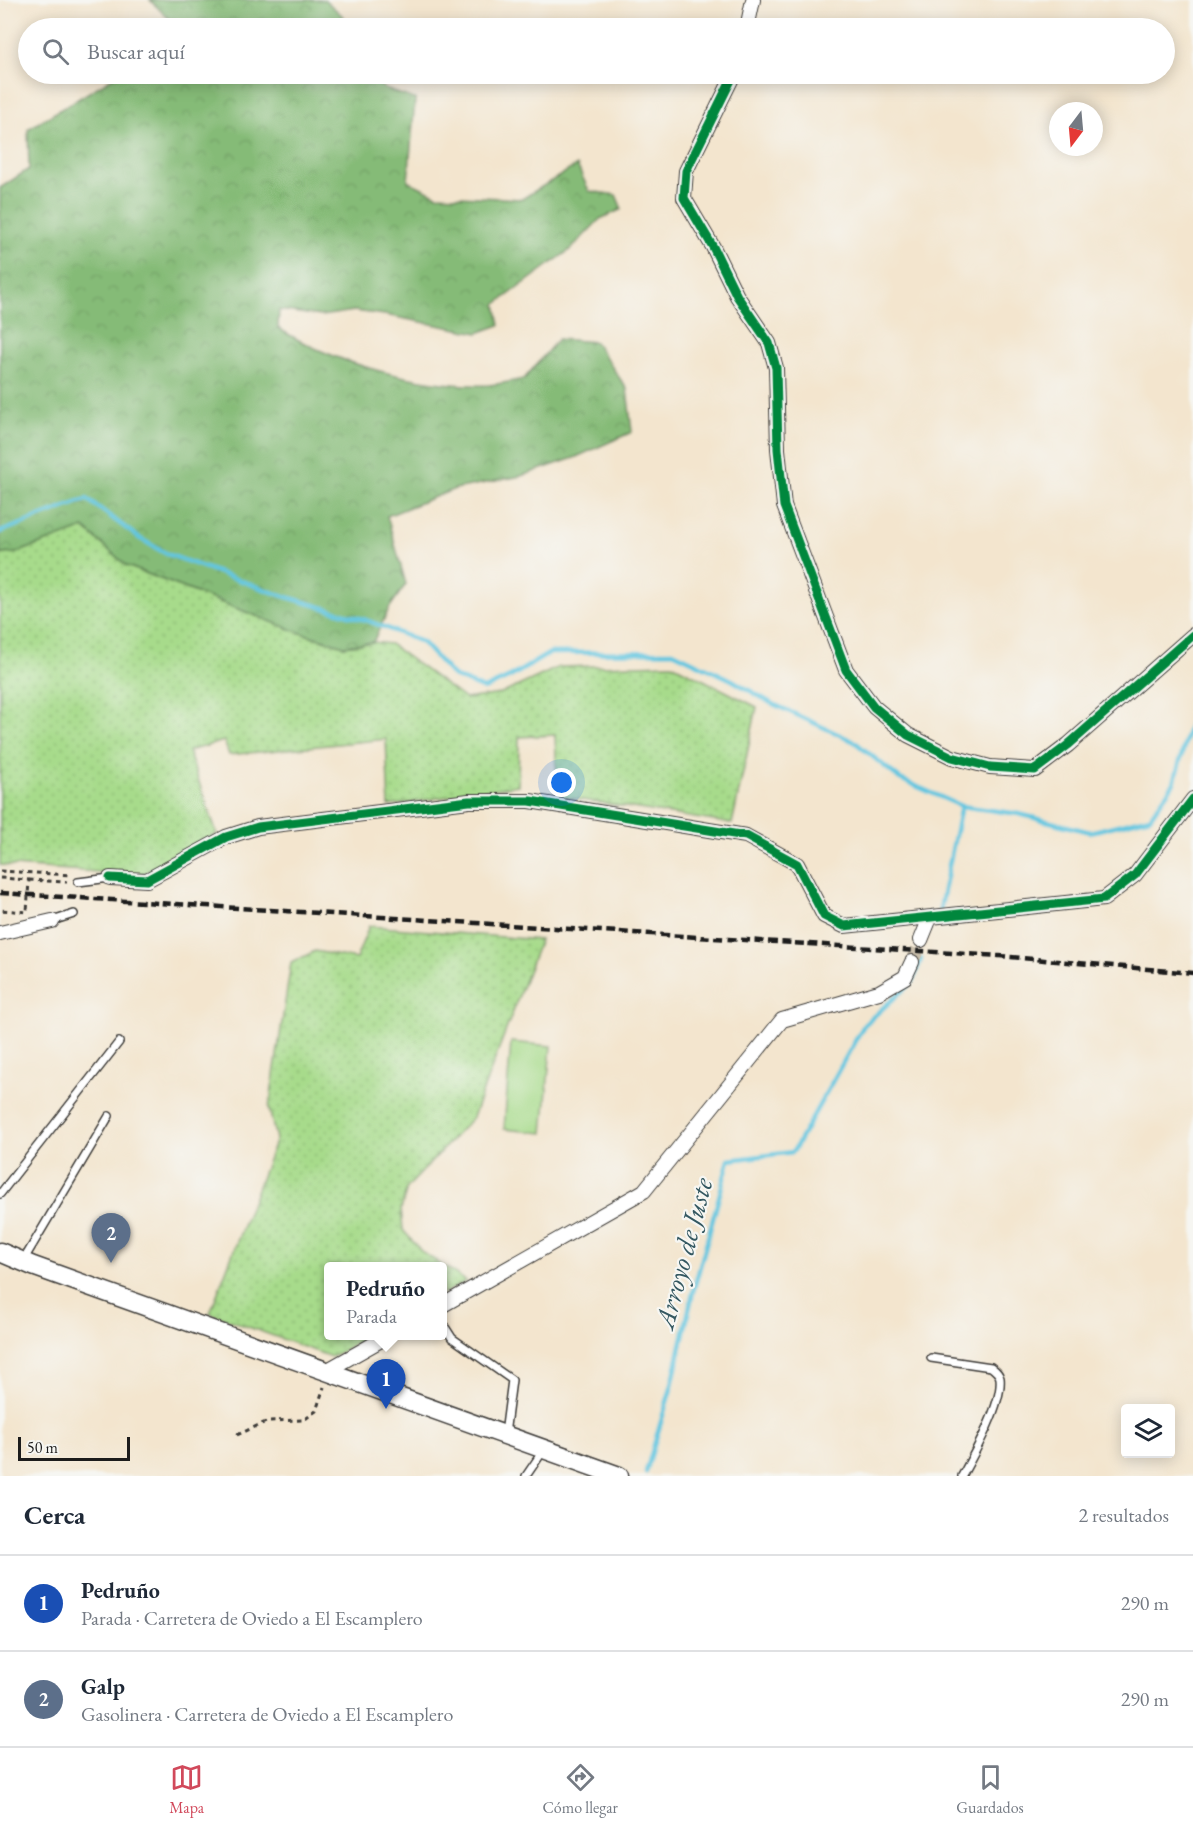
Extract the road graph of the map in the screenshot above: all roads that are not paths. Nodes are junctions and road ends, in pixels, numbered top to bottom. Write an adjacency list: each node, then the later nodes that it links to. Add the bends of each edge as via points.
1 (753, 0): 2 (street)
2 (749, 18)
3 (729, 84): 4 (street, via 686,171 684,198 737,296 769,343 776,368 784,506 846,670 874,706 908,735 952,757 990,767 1035,770)
4 (1193, 635)
5 (1193, 799): 9 (street, via 1135,875 1104,899)
6 (110, 878): 7 (lane); 9 (street, via 147,880 226,837 258,827 469,801 530,801 746,836 797,864 824,916 844,926)
7 (78, 879)
8 (74, 914): 10 (lane)
9 (930, 918): 12 (street)
10 (52, 921): 11 (street)
11 (0, 933)
12 (921, 940)
13 (912, 962): 19 (street, via 905,977 879,992 783,1020 644,1191)
14 (119, 1042): 16 (lane)
15 (109, 1116): 18 (lane)
16 (0, 1194)
17 (0, 1252): 18 (street)
18 (23, 1262): 23 (street)
19 (447, 1303)
20 (447, 1330): 24 (lane, via 452,1338 512,1380)
21 (379, 1340): 23 (street)
22 (931, 1358): 28 (lane, via 991,1367 1000,1378 994,1407)
23 (326, 1371): 24 (street)
24 (505, 1434): 25 (street)
25 (544, 1448): 26 (lane); 27 (street)
26 (526, 1476)
27 (620, 1476)
28 (962, 1476)

